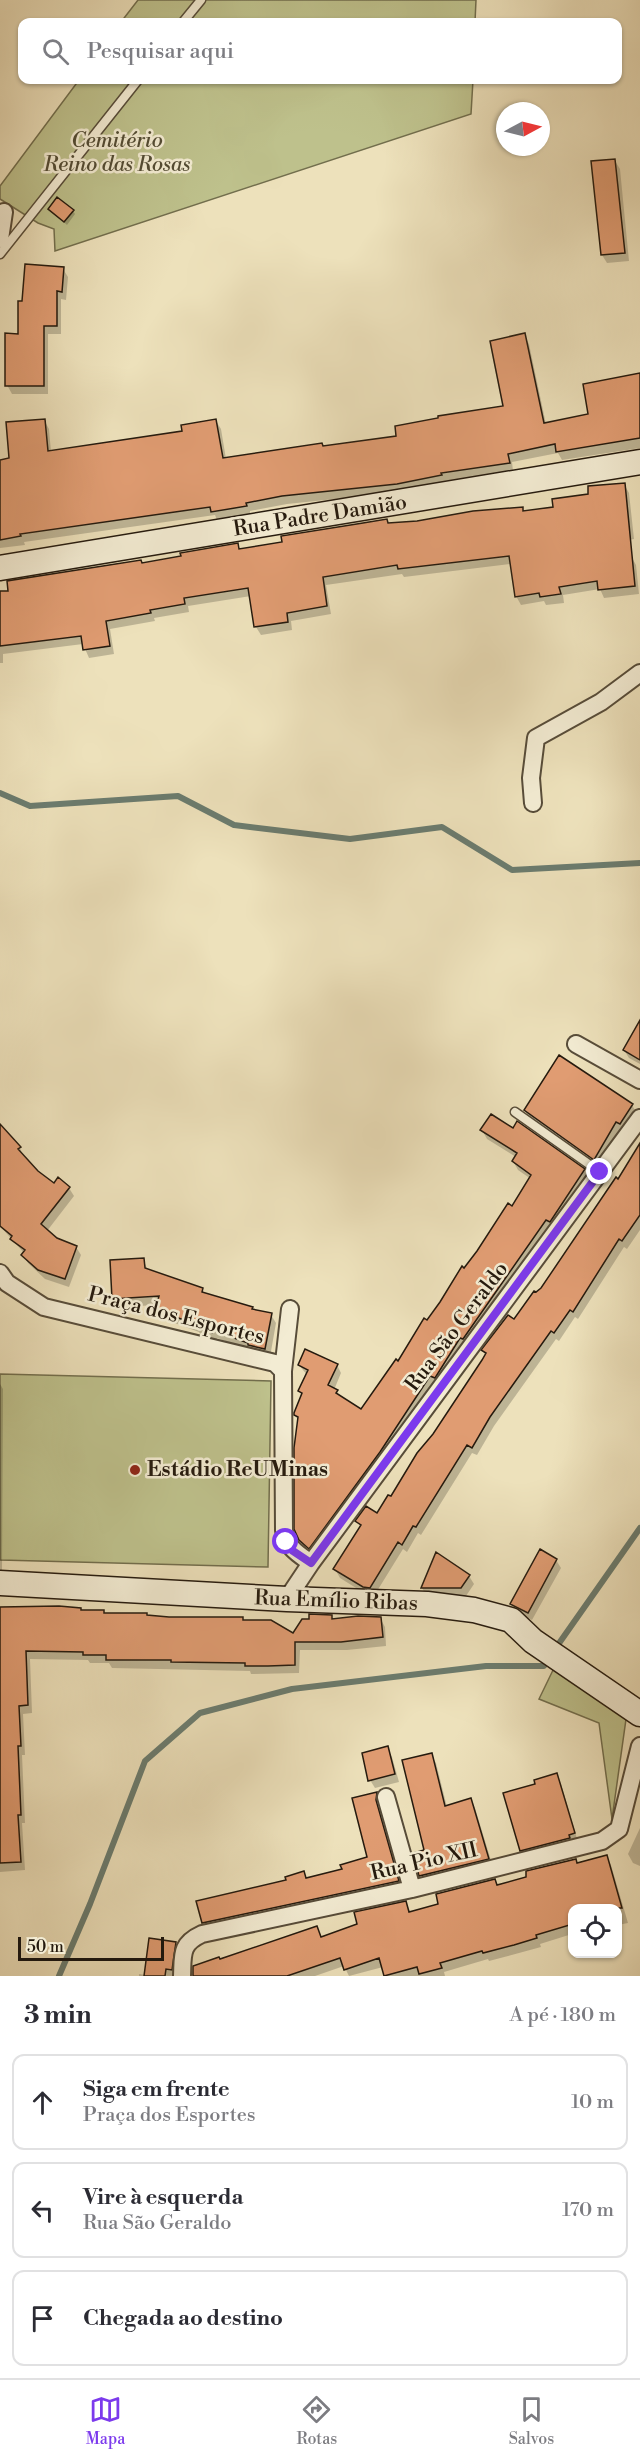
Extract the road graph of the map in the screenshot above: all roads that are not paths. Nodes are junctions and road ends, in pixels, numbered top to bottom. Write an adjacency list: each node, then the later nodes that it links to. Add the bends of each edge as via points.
1 (201, 0): 2 (lane)
2 (186, 18)
3 (135, 84): 6 (lane)
4 (4, 212): 5 (street)
5 (0, 239)
6 (0, 254)
7 (640, 462): 8 (street, Rua Padre Damião)
8 (0, 567)
9 (640, 674): 10 (street, via 601,702 536,738 531,778)
10 (533, 803)
11 (576, 1044): 12 (street)
12 (640, 1080)
13 (516, 1112): 15 (lane)
14 (640, 1118): 15 (street, Rua São Geraldo)
15 (600, 1172): 19 (street, Rua São Geraldo)
16 (0, 1273): 18 (street, Praça dos Esportes, via 7,1283 44,1307 275,1363)
17 (290, 1309): 18 (street)
18 (283, 1371): 19 (street, Praça dos Esportes, via 284,1530 293,1551)
19 (311, 1563): 21 (street)
20 (0, 1583): 21 (street, Rua Emílio Ribas)
21 (287, 1599): 22 (street, Rua Emílio Ribas, via 427,1604 511,1620 533,1641)
22 (640, 1714)
23 (640, 1746): 25 (street, Rua Pio XII)
24 (386, 1797): 26 (street)
25 (634, 1798): 26 (street, Rua Pio XII, via 620,1829 602,1841)
26 (412, 1889): 27 (street, Rua Pio XII, via 202,1934 190,1940 183,1950)
27 (182, 1976)

